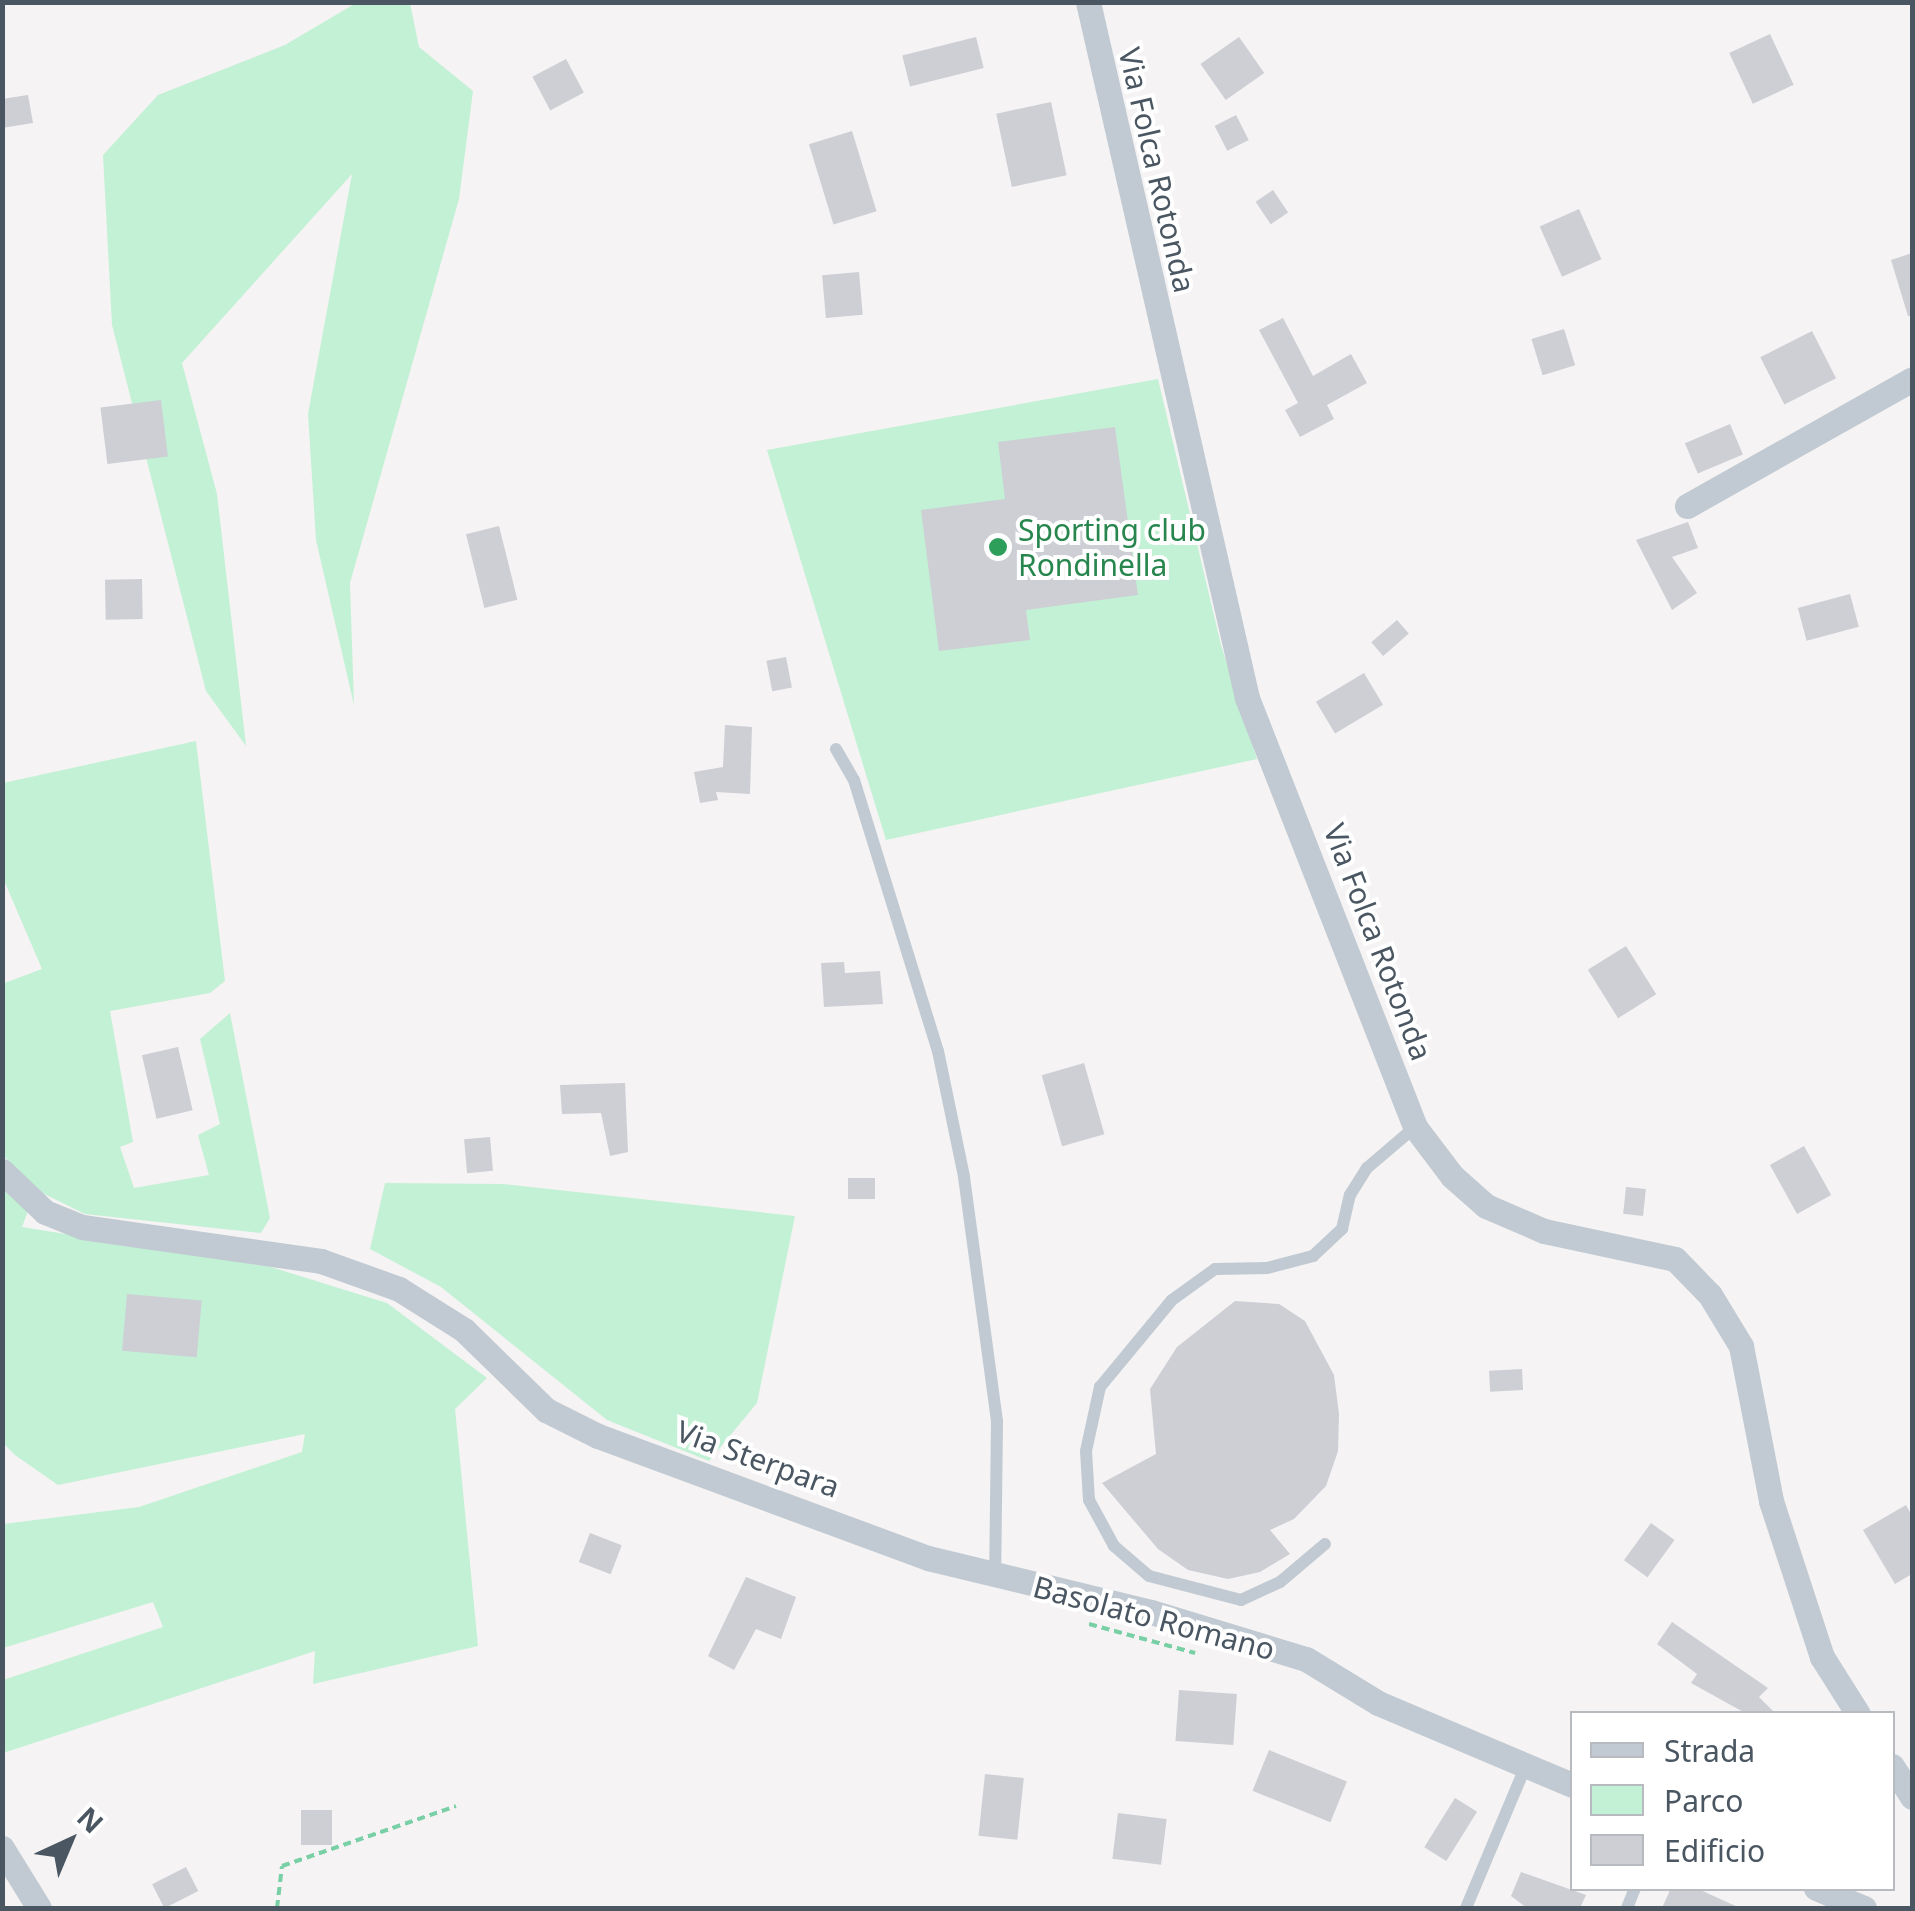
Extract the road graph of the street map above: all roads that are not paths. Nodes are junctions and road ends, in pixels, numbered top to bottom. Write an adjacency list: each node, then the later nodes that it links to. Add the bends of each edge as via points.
1 (1088, 2): 5 (street, Via Folca Rotonda, via 1247,698)
2 (1912, 379): 3 (street)
3 (1686, 506)
4 (836, 749): 8 (lane, via 854,780 938,1050 964,1177 997,1422)
5 (1415, 1128): 7 (lane, via 1367,1168 1350,1195 1342,1230 1312,1256 1267,1268 1215,1268 1172,1300 1100,1387 1086,1450 1089,1500 1114,1546 1150,1576 1241,1600 1280,1582); 9 (street, Via Folca Rotonda, via 1486,1206 1544,1231 1676,1259 1710,1295 1741,1346 1771,1501 1822,1657)
6 (2, 1171): 8 (street, Via Sterpara, via 45,1212 82,1227 321,1261 398,1289 464,1330 546,1410 580,1428)
7 (1325, 1544)
8 (996, 1579): 10 (street, Via Sterpara, via 1151,1612 1306,1658 1378,1703)
9 (1856, 1711)
10 (1526, 1766): 12 (street, Via Sterpara); 17 (lane)
11 (1895, 1771): 13 (street)
12 (1570, 1784)
13 (1912, 1797)
14 (2, 1848): 16 (street)
15 (1823, 1891): 18 (street)
16 (39, 1908)
17 (1466, 1908)
18 (1864, 1908)

